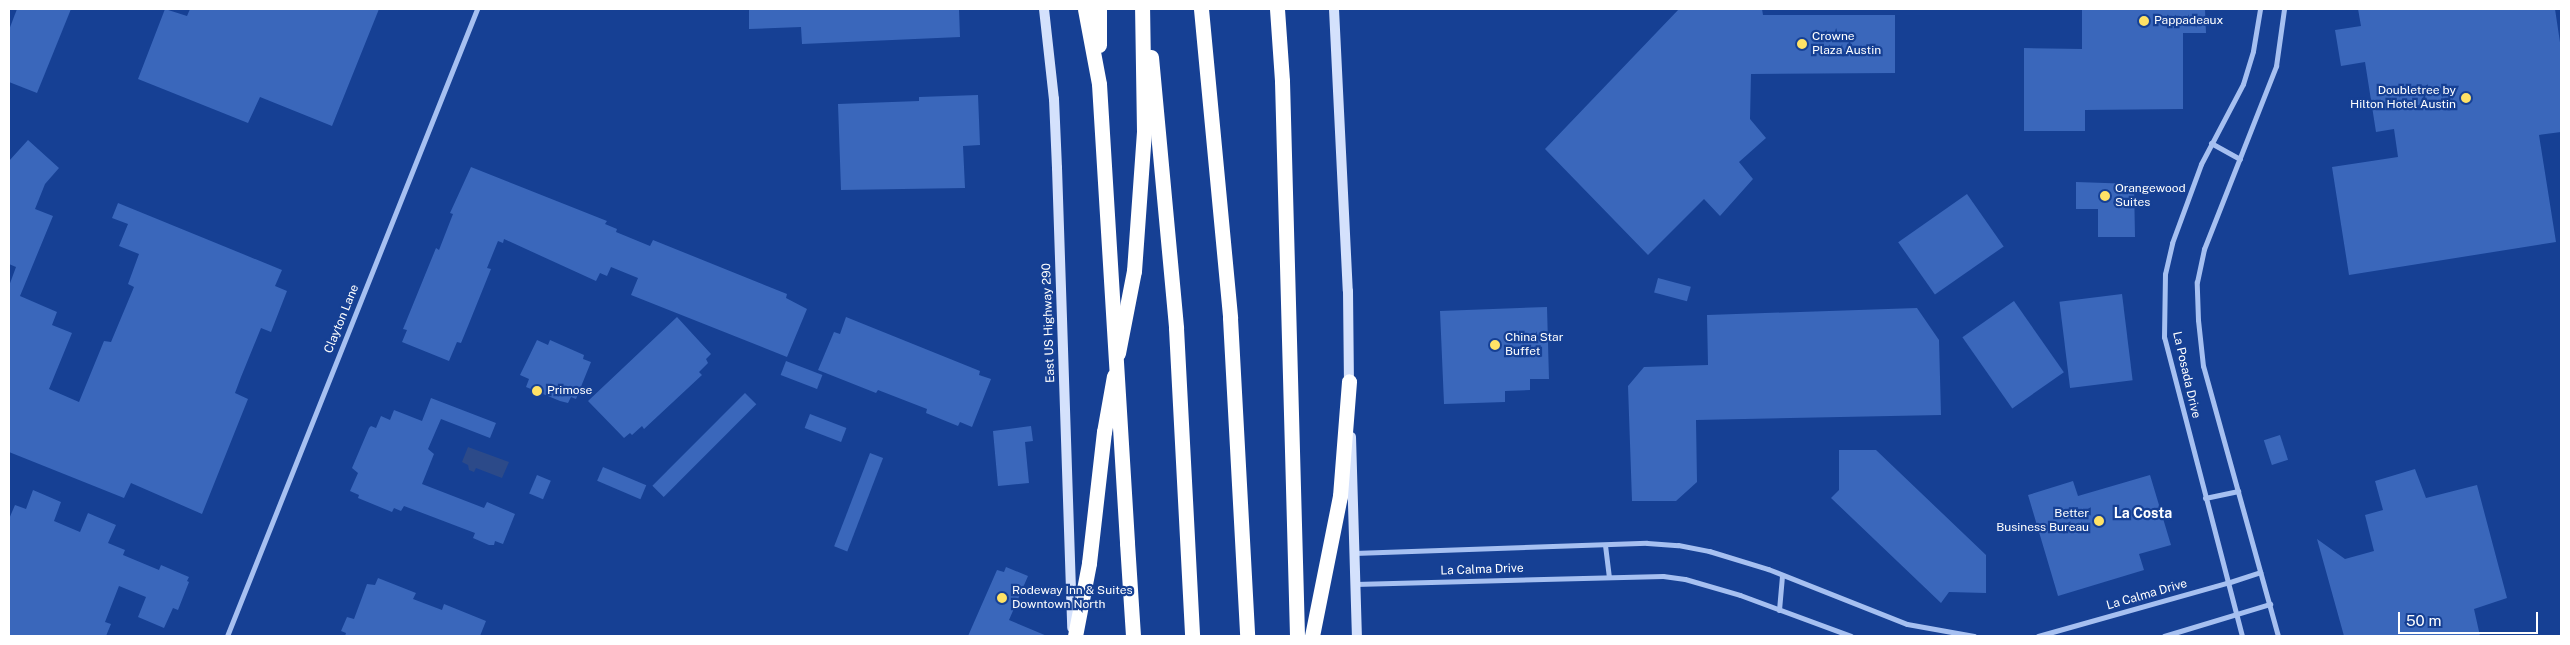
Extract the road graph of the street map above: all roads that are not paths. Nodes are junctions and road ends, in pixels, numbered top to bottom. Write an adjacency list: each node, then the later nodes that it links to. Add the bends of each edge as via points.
1 (477, 9): 28 (street, Clayton Lane)
2 (1044, 9): 29 (main road, East US Highway 290, via 1054,99)
3 (1085, 9): 12 (highway)
4 (1099, 9): 12 (highway)
5 (1142, 9): 29 (highway, via 1144,131 1134,271 1104,432 1089,563)
6 (1146, 9): 31 (highway, via 1176,328)
7 (1202, 9): 32 (highway, via 1230,318)
8 (1277, 9): 33 (highway, via 1282,81)
9 (1334, 9): 15 (main road, via 1348,291)
10 (2260, 9): 13 (street, La Posada Drive, via 2243,84)
11 (2284, 9): 14 (street, La Posada Drive, via 2276,66)
12 (1099, 84): 30 (highway, bridge)
13 (2211, 144): 14 (street); 17 (street, La Posada Drive, via 2172,243 2165,274 2164,338)
14 (2240, 159): 16 (street, La Posada Drive, via 2204,249 2197,282 2203,366)
15 (1349, 381): 19 (main road); 34 (highway, via 1340,496)
16 (2238, 491): 17 (street); 20 (street, La Posada Drive)
17 (2205, 498): 23 (street, La Posada Drive)
18 (1605, 545): 19 (street, La Calma Drive); 21 (street, La Calma Drive, via 1678,545 1709,551); 22 (street)
19 (1354, 553): 24 (main road)
20 (2260, 572): 23 (street, La Calma Drive); 25 (street, La Posada Drive)
21 (1782, 575): 26 (street); 37 (street, La Calma Drive, via 1907,624)
22 (1609, 577): 24 (street, La Calma Drive); 26 (street, La Calma Drive, via 1685,579)
23 (2227, 583): 27 (street, La Posada Drive); 38 (street, La Calma Drive)
24 (1355, 584): 35 (main road)
25 (2270, 604): 27 (street); 41 (street, La Posada Drive)
26 (1779, 610): 36 (street, La Calma Drive)
27 (2235, 615): 39 (street); 40 (street, La Posada Drive)
28 (227, 636)
29 (1074, 636)
30 (1133, 636)
31 (1192, 636)
32 (1247, 636)
33 (1297, 636)
34 (1312, 636)
35 (1356, 636)
36 (1851, 636)
37 (1974, 636)
38 (2038, 636)
39 (2164, 636)
40 (2242, 636)
41 (2278, 636)

